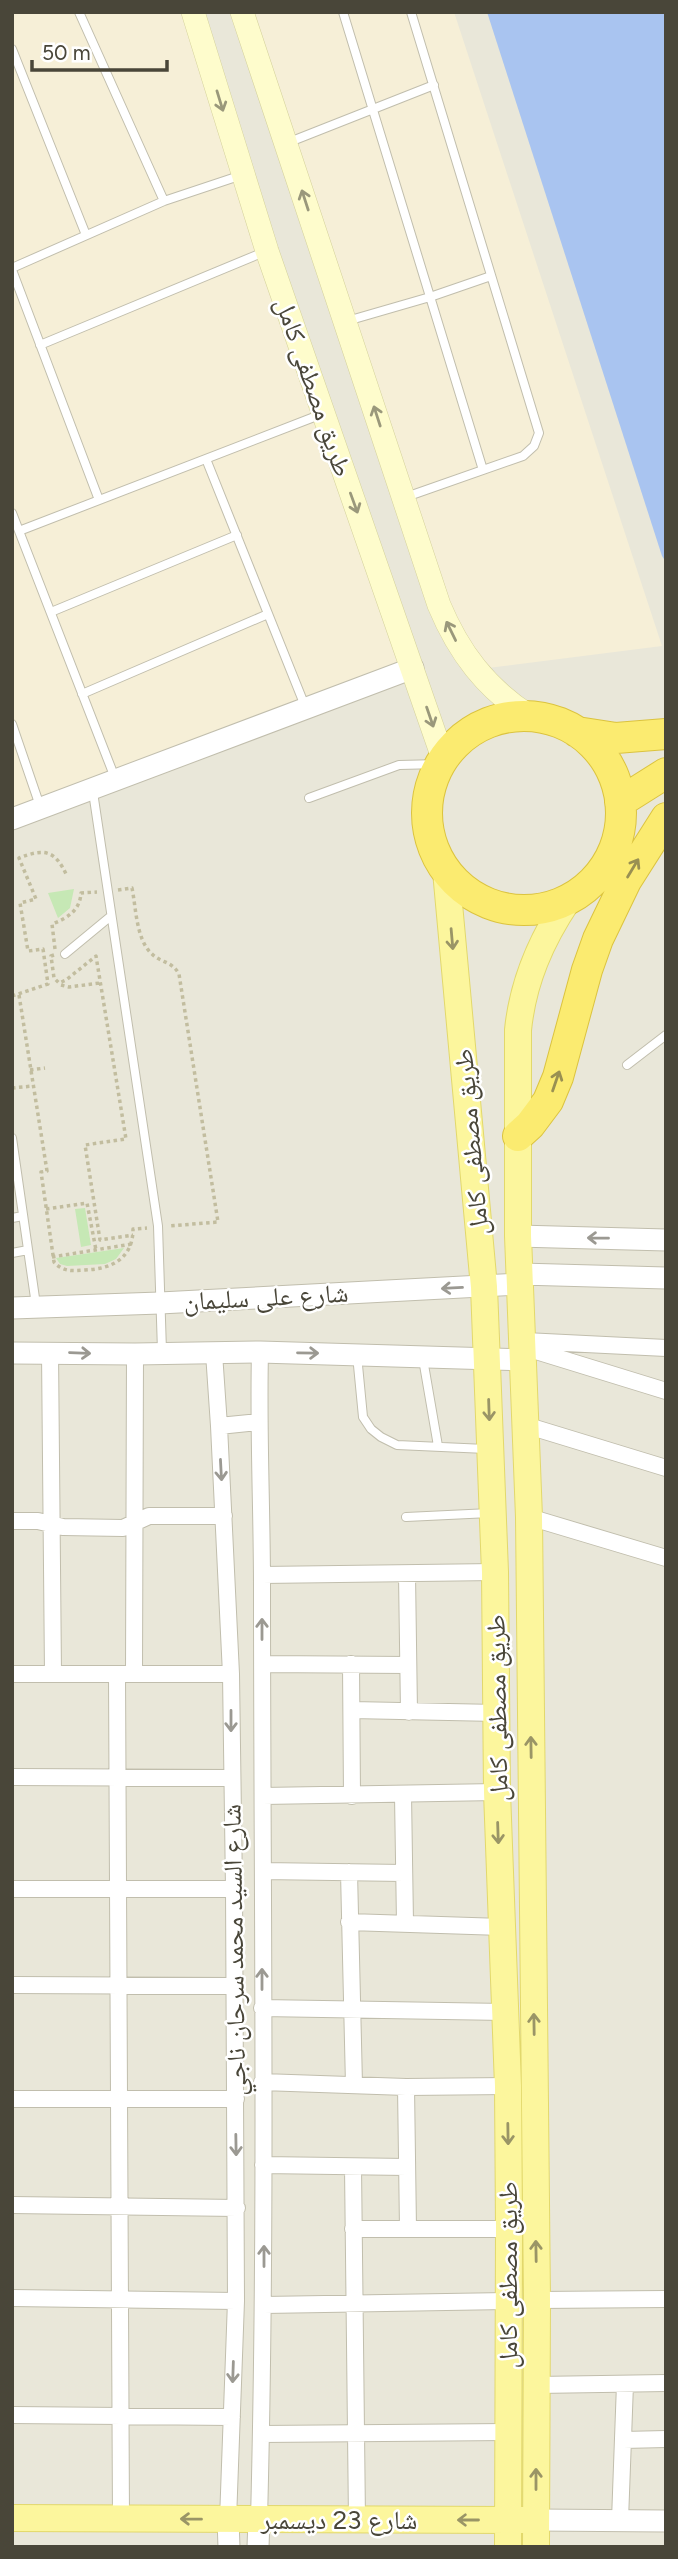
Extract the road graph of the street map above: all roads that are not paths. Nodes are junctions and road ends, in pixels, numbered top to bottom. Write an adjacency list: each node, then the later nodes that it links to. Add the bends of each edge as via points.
1 (79, 12): 11 (lane)
2 (193, 12): 10 (main road, طريق مصطفى كامل, one-way to 10)
3 (243, 12): 9 (main road, طريق مصطفى كامل)
4 (343, 12): 8 (lane)
5 (411, 12): 7 (lane)
6 (12, 49): 12 (lane)
7 (434, 85): 8 (lane); 15 (lane)
8 (372, 110): 9 (lane); 16 (lane)
9 (286, 144): 17 (main road, طريق مصطفى كامل, one-way to 9)
10 (242, 175): 11 (lane); 13 (main road, طريق مصطفى كامل)
11 (164, 201): 12 (lane)
12 (86, 235): 14 (lane)
13 (267, 251): 18 (lane); 19 (main road, طريق مصطفى كامل)
14 (12, 269): 18 (lane)
15 (491, 276): 16 (lane); 21 (lane, via 539,433 523,456)
16 (430, 297): 17 (lane); 21 (lane)
17 (345, 322): 22 (main road, طريق مصطفى كامل, one-way to 17)
18 (40, 345): 23 (lane)
19 (323, 414): 20 (lane); 29 (main road, طريق مصطفى كامل, one-way to 29)
20 (206, 459): 23 (lane); 26 (lane)
21 (483, 470): 22 (lane)
22 (404, 498): 32 (main road, طريق مصطفى كامل, one-way to 22, via 486,682 458,646 439,606)
23 (99, 500): 25 (lane)
24 (12, 513): 25 (lane)
25 (19, 531): 27 (lane)
26 (237, 534): 27 (lane); 28 (lane)
27 (51, 612): 30 (lane)
28 (268, 614): 30 (lane); 31 (lane)
29 (413, 668): 31 (street); 36 (main road, طريق مصطفى كامل, one-way to 36)
30 (82, 694): 38 (lane)
31 (306, 709): 38 (street)
32 (529, 716): 34 (highway); 36 (highway, via 481,726)
33 (12, 724): 42 (lane)
34 (577, 732): 35 (highway, via 616,738); 41 (highway, via 602,755)
35 (666, 734)
36 (441, 761): 40 (lane, via 399,765); 45 (highway, via 428,794 427,821 433,847)
37 (666, 773): 41 (highway)
38 (116, 781): 39 (street)
39 (92, 790): 42 (street); 47 (lane)
40 (309, 798)
41 (620, 802): 46 (highway, via 613,851 595,879)
42 (41, 809): 44 (street)
43 (666, 818): 51 (highway, one-way to 43, via 541,1113 554,1090 598,939 626,881)
44 (12, 819)
45 (446, 871): 46 (highway, via 471,894 502,907 536,909); 63 (main road, طريق مصطفى كامل, one-way to 63)
46 (568, 900): 51 (main road, طريق مصطفى كامل, via 544,940 521,1003)
47 (111, 916): 48 (lane); 64 (lane, via 158,1226)
48 (65, 954)
49 (666, 1035): 50 (lane)
50 (627, 1065)
51 (518, 1136): 57 (main road, طريق مصطفى كامل)
52 (12, 1138): 53 (lane)
53 (13, 1149): 54 (lane)
54 (15, 1182): 55 (lane)
55 (23, 1216): 56 (lane); 59 (lane)
56 (12, 1218)
57 (519, 1236): 58 (street, one-way to 57); 62 (main road, طريق مصطفى كامل)
58 (666, 1240)
59 (28, 1250): 60 (lane); 65 (lane)
60 (12, 1253)
61 (666, 1278): 62 (street)
62 (520, 1279): 63 (street, شارع على سليمان); 68 (main road, طريق مصطفى كامل)
63 (484, 1287): 64 (street, شارع على سليمان, one-way to 64); 77 (main road, طريق مصطفى كامل)
64 (160, 1303): 65 (street, شارع على سليمان); 74 (lane)
65 (36, 1307): 66 (street, شارع على سليمان)
66 (12, 1308)
67 (666, 1348): 68 (street)
68 (523, 1350): 77 (street); 78 (street); 80 (main road, طريق مصطفى كامل)
69 (50, 1352): 71 (street); 73 (street, one-way to 73); 91 (street)
70 (260, 1352): 72 (street); 75 (street, one-way to 75); 79 (street, شارع السيد محمد سرحان ناجي)
71 (12, 1353)
72 (214, 1353): 74 (street); 81 (street, شارع السيد محمد سرحان ناجي)
73 (135, 1354): 74 (street); 90 (street)
74 (162, 1354)
75 (358, 1354): 76 (street); 82 (lane, via 363,1417 371,1429 397,1445)
76 (422, 1356): 77 (street); 82 (lane)
77 (487, 1359): 83 (main road, طريق مصطفى كامل, one-way to 83)
78 (666, 1391)
79 (258, 1422): 81 (street); 95 (street, شارع السيد محمد سرحان ناجي)
80 (525, 1425): 84 (street); 88 (main road, طريق مصطفى كامل)
81 (219, 1426): 86 (street, شارع السيد محمد سرحان ناجي, one-way to 86)
82 (438, 1446): 83 (lane)
83 (489, 1449): 85 (main road, طريق مصطفى كامل)
84 (666, 1468)
85 (493, 1513): 87 (lane); 93 (main road, طريق مصطفى كامل)
86 (224, 1516): 90 (street, via 149,1516); 103 (street, شارع السيد محمد سرحان ناجي)
87 (406, 1517)
88 (529, 1517): 92 (street); 148 (main road, طريق مصطفى كامل, one-way to 88)
89 (12, 1521): 91 (street)
90 (135, 1522): 91 (street, via 123,1528); 102 (street)
91 (51, 1524): 100 (street)
92 (666, 1558)
93 (495, 1572): 94 (street); 106 (main road, طريق مصطفى كامل)
94 (407, 1574): 95 (street); 98 (street)
95 (262, 1575): 96 (street, شارع السيد محمد سرحان ناجي, one-way to 95)
96 (262, 1664): 97 (street); 112 (street, شارع السيد محمد سرحان ناجي)
97 (351, 1664): 98 (street); 104 (street)
98 (408, 1665): 105 (street)
99 (12, 1674): 100 (street)
100 (53, 1674): 101 (street)
101 (117, 1674): 102 (street); 108 (street)
102 (134, 1674): 103 (street)
103 (231, 1674): 109 (street, شارع السيد محمد سرحان ناجي, one-way to 109)
104 (352, 1710): 105 (street); 113 (street)
105 (409, 1712): 106 (street)
106 (497, 1713): 110 (main road, طريق مصطفى كامل)
107 (12, 1777): 108 (street)
108 (118, 1777): 109 (street); 118 (street)
109 (232, 1778): 119 (street, شارع السيد محمد سرحان ناجي)
110 (497, 1792): 111 (street); 122 (main road, طريق مصطفى كامل, one-way to 122)
111 (403, 1795): 113 (street); 116 (street)
112 (262, 1796): 113 (street); 114 (street, شارع السيد محمد سرحان ناجي)
113 (352, 1796)
114 (262, 1871): 115 (street); 126 (street, شارع السيد محمد سرحان ناجي, one-way to 114)
115 (349, 1872): 116 (street); 120 (street)
116 (404, 1873): 121 (street)
117 (12, 1889): 118 (street)
118 (118, 1889): 119 (street); 124 (street)
119 (233, 1889): 125 (street, شارع السيد محمد سرحان ناجي)
120 (349, 1922): 121 (street); 127 (street)
121 (405, 1923): 122 (street)
122 (502, 1927): 128 (main road, طريق مصطفى كامل)
123 (12, 1985): 124 (street)
124 (118, 1985): 125 (street); 134 (street)
125 (234, 1986): 135 (street, شارع السيد محمد سرحان ناجي)
126 (262, 2008): 127 (street); 129 (street, شارع السيد محمد سرحان ناجي)
127 (351, 2010): 128 (street); 130 (street)
128 (505, 2012): 131 (main road, طريق مصطفى كامل)
129 (262, 2082): 130 (street); 136 (street, شارع السيد محمد سرحان ناجي)
130 (354, 2085): 132 (street)
131 (508, 2086): 132 (street); 144 (main road, طريق مصطفى كامل, one-way to 144)
132 (406, 2087): 138 (street)
133 (12, 2099): 134 (street)
134 (119, 2099): 135 (street); 140 (street)
135 (236, 2099): 141 (street, شارع السيد محمد سرحان ناجي, one-way to 141)
136 (263, 2165): 137 (street); 152 (street, شارع السيد محمد سرحان ناجي, one-way to 136)
137 (353, 2167): 138 (street); 142 (street)
138 (407, 2167): 143 (street)
139 (12, 2205): 140 (street)
140 (120, 2207): 141 (street); 147 (street)
141 (237, 2208): 149 (street, شارع السيد محمد سرحان ناجي)
142 (353, 2229): 143 (street); 151 (street)
143 (408, 2229): 144 (street)
144 (509, 2229): 150 (main road, طريق مصطفى كامل)
145 (12, 2298): 147 (street)
146 (666, 2299): 148 (street)
147 (120, 2300): 149 (street); 157 (street)
148 (537, 2300): 155 (main road, طريق مصطفى كامل)
149 (236, 2301): 158 (street, شارع السيد محمد سرحان ناجي, one-way to 158)
150 (508, 2301): 151 (street); 159 (main road, طريق مصطفى كامل)
151 (355, 2304): 152 (street); 161 (street)
152 (264, 2305): 160 (street, شارع السيد محمد سرحان ناجي)
153 (666, 2383): 154 (street)
154 (625, 2384): 155 (street); 163 (street)
155 (537, 2385): 170 (main road, طريق مصطفى كامل, one-way to 155)
156 (12, 2415): 157 (street)
157 (120, 2417): 158 (street); 165 (street)
158 (232, 2417): 166 (street, شارع السيد محمد سرحان ناجي)
159 (508, 2432): 161 (street); 169 (main road, طريق مصطفى كامل)
160 (261, 2434): 161 (street); 167 (street, شارع السيد محمد سرحان ناجي)
161 (356, 2434): 168 (street)
162 (666, 2438): 163 (street)
163 (623, 2440): 171 (street)
164 (12, 2518): 165 (main road, شارع 23 ديسمبر)
165 (121, 2519): 166 (main road, شارع 23 ديسمبر, one-way to 165)
166 (228, 2520): 167 (main road, شارع 23 ديسمبر); 173 (street, شارع السيد محمد سرحان ناجي)
167 (259, 2520): 168 (main road, شارع 23 ديسمبر); 174 (street, شارع السيد محمد سرحان ناجي)
168 (357, 2520): 169 (main road, شارع 23 ديسمبر, one-way to 168)
169 (508, 2520): 170 (main road, شارع 23 ديسمبر); 175 (main road, طريق مصطفى كامل)
170 (536, 2520): 171 (street, شارع 23 ديسمبر); 176 (main road, طريق مصطفى كامل)
171 (620, 2520): 172 (street, شارع 23 ديسمبر)
172 (666, 2521)
173 (229, 2547)
174 (258, 2547)
175 (508, 2547)
176 (536, 2547)

